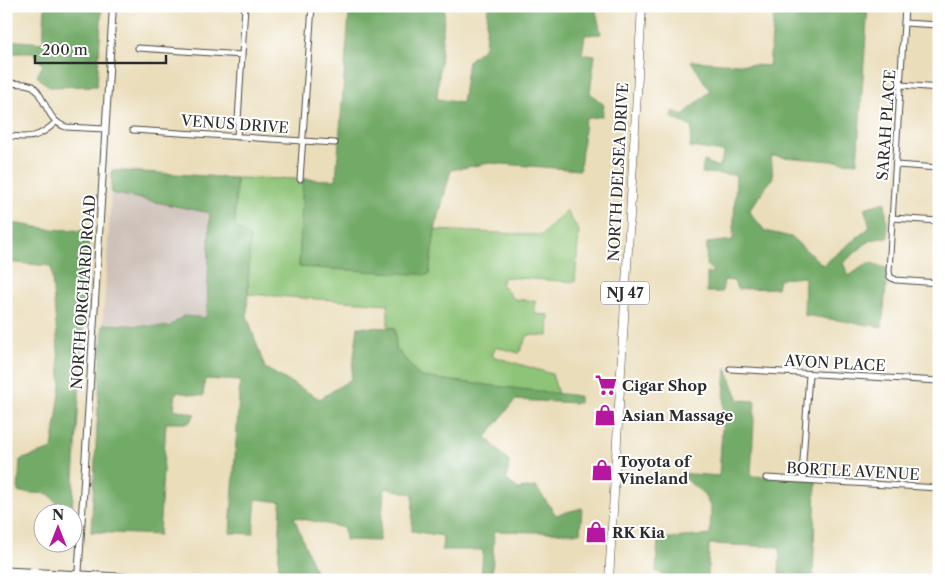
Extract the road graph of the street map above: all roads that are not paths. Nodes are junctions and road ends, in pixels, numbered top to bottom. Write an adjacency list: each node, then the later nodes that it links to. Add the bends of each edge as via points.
1 (113, 6): 14 (street, NORTH ORCHARD ROAD)
2 (245, 6): 9 (street)
3 (312, 6): 18 (street)
4 (642, 6): 35 (main road, NORTH DELSEA DRIVE / NJ 47)
5 (905, 6): 6 (street, SARAH PLACE)
6 (904, 23): 7 (street); 11 (street, SARAH PLACE)
7 (939, 25)
8 (138, 48): 9 (street)
9 (242, 55): 17 (street)
10 (6, 83): 13 (street, via 33,86)
11 (901, 85): 12 (street); 20 (street, SARAH PLACE)
12 (939, 88)
13 (56, 122): 14 (street, via 66,126); 16 (street, via 35,137)
14 (106, 129): 33 (street, NORTH ORCHARD ROAD)
15 (133, 130): 17 (street, VENUS DRIVE)
16 (6, 136)
17 (237, 137): 18 (street, VENUS DRIVE)
18 (303, 141): 19 (street, VENUS DRIVE); 22 (street)
19 (335, 143)
20 (896, 165): 21 (street); 23 (street, SARAH PLACE)
21 (939, 168)
22 (300, 179)
23 (892, 218): 24 (street); 25 (street, SARAH PLACE, via 890,277)
24 (939, 221)
25 (939, 283)
26 (730, 369): 27 (street, AVON PLACE)
27 (809, 374): 28 (street, AVON PLACE); 30 (street)
28 (939, 381)
29 (766, 478): 30 (street, BORTLE AVENUE)
30 (804, 480): 31 (street, BORTLE AVENUE)
31 (939, 488)
32 (6, 571): 33 (main road)
33 (78, 577): 34 (main road)
34 (174, 580)
35 (609, 580)

